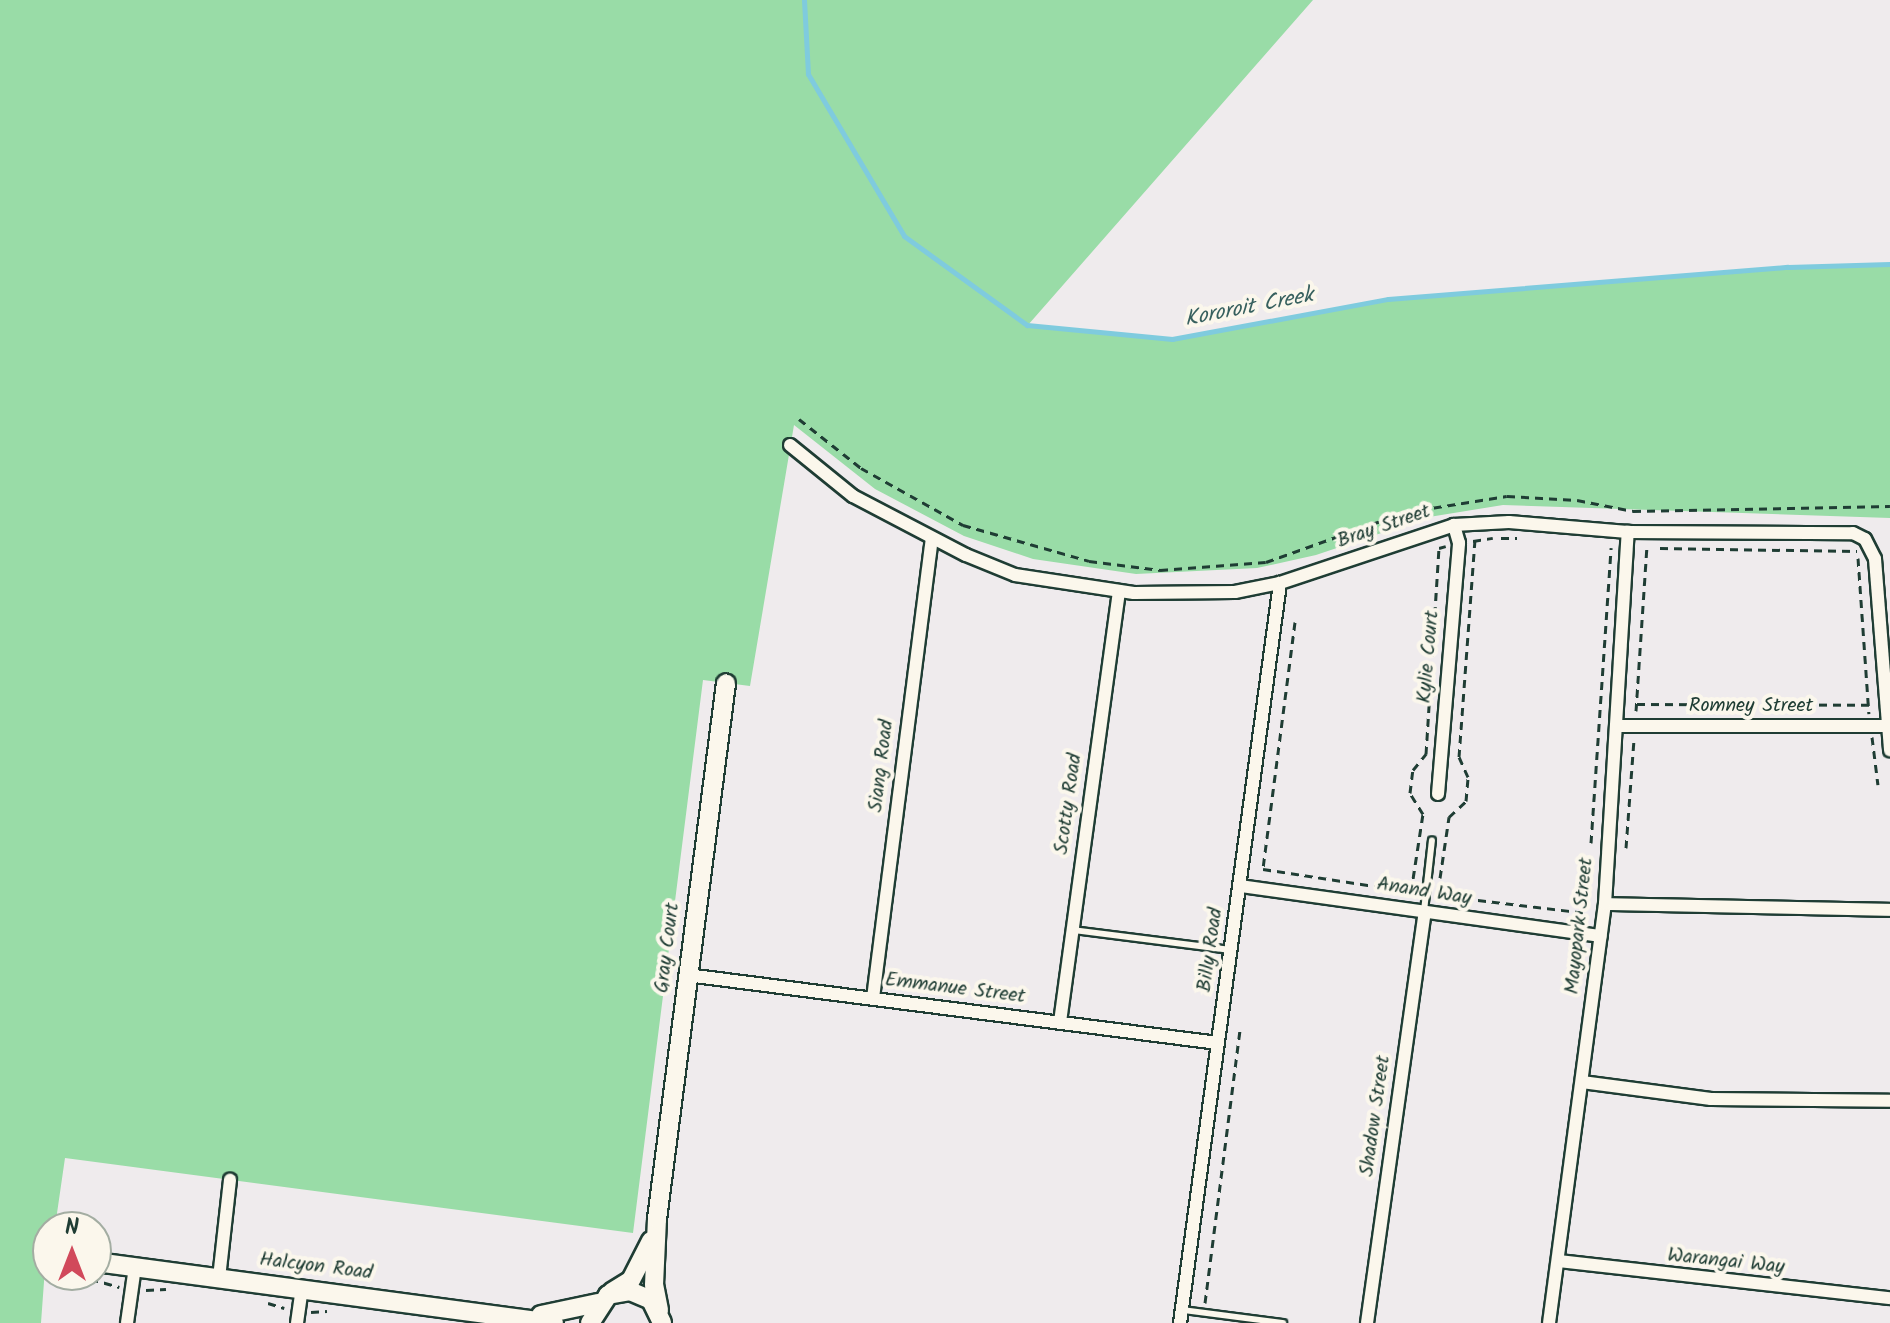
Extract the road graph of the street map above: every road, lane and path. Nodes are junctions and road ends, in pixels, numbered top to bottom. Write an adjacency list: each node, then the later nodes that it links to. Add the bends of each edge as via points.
1 (799, 419): 3 (path, via 861,468 963,525 1089,561 1160,570 1266,562 1406,512 1507,496 1577,500 1633,511)
2 (790, 445): 6 (street, Bray Street, via 853,496)
3 (1890, 506)
4 (1454, 525): 5 (street, Bray Street, via 1536,523); 10 (street, Bray Street); 20 (street, Kylie Court, via 1459,543)
5 (1628, 532): 16 (street, Mayopark Street); 18 (street, Bray Street, via 1853,533 1865,539 1875,559)
6 (932, 540): 11 (street, Bray Street, via 1015,575); 35 (street, Siang Road)
7 (1475, 541): 26 (path, via 1459,757 1468,777 1466,801 1449,817)
8 (1612, 545): 22 (path)
9 (1647, 547): 14 (path)
10 (1280, 583): 11 (street, Bray Street, via 1187,595); 24 (street, Billy Road)
11 (1119, 591): 31 (street, Scotty Road)
12 (1295, 622): 25 (path, via 1263,869)
13 (726, 683): 34 (street, Gray Court)
14 (1637, 704): 15 (path); 17 (path)
15 (1869, 705)
16 (1616, 726): 17 (street, Romney Street); 27 (street, Mayopark Street)
17 (1635, 726): 18 (street, Romney Street); 23 (path)
18 (1886, 726): 19 (street, Bray Street)
19 (1890, 750)
20 (1438, 794)
21 (1432, 840): 25 (lane)
22 (1591, 843)
23 (1626, 848)
24 (1240, 886): 30 (street, Anand Way); 33 (street, Billy Road)
25 (1425, 893): 26 (path); 30 (lane)
26 (1438, 895): 29 (path)
27 (1605, 904): 28 (street); 32 (street, Mayopark Street)
28 (1890, 910)
29 (1586, 913)
30 (1424, 915): 32 (street, Anand Way); 60 (street, Shadow Street)
31 (1072, 930): 33 (lane); 36 (street, Scotty Road)
32 (1601, 936): 39 (street, Mayopark Street)
33 (1232, 950): 38 (street, Billy Road)
34 (687, 975): 35 (street, Emmanue Street); 42 (street, Gray Court)
35 (873, 998): 36 (street, Emmanue Street)
36 (1060, 1022): 38 (street, Emmanue Street)
37 (1240, 1029): 50 (path)
38 (1218, 1043): 53 (street, Billy Road)
39 (1582, 1082): 40 (street, via 1711,1099); 43 (street, Mayopark Street)
40 (1890, 1101)
41 (230, 1180): 46 (street)
42 (657, 1219): 49 (street, via 631,1280); 54 (street, via 654,1285)
43 (1558, 1261): 48 (street, Warangai Way); 61 (street, Mayopark Street)
44 (112, 1264): 45 (street, Halcyon Road)
45 (135, 1267): 46 (street, Halcyon Road); 55 (street)
46 (219, 1278): 47 (street, Halcyon Road)
47 (302, 1288): 51 (street, Halcyon Road); 56 (street)
48 (1890, 1298)
49 (603, 1299): 52 (street); 54 (street, via 642,1294); 58 (street)
50 (1204, 1312): 53 (lane); 59 (lane)
51 (465, 1316): 52 (street, Halcyon Road)
52 (530, 1316): 57 (street)
53 (1181, 1316)
54 (663, 1318)
55 (127, 1323)
56 (297, 1323)
57 (554, 1323)
58 (590, 1323)
59 (1283, 1323)
60 (1367, 1323)
61 (1549, 1323)

